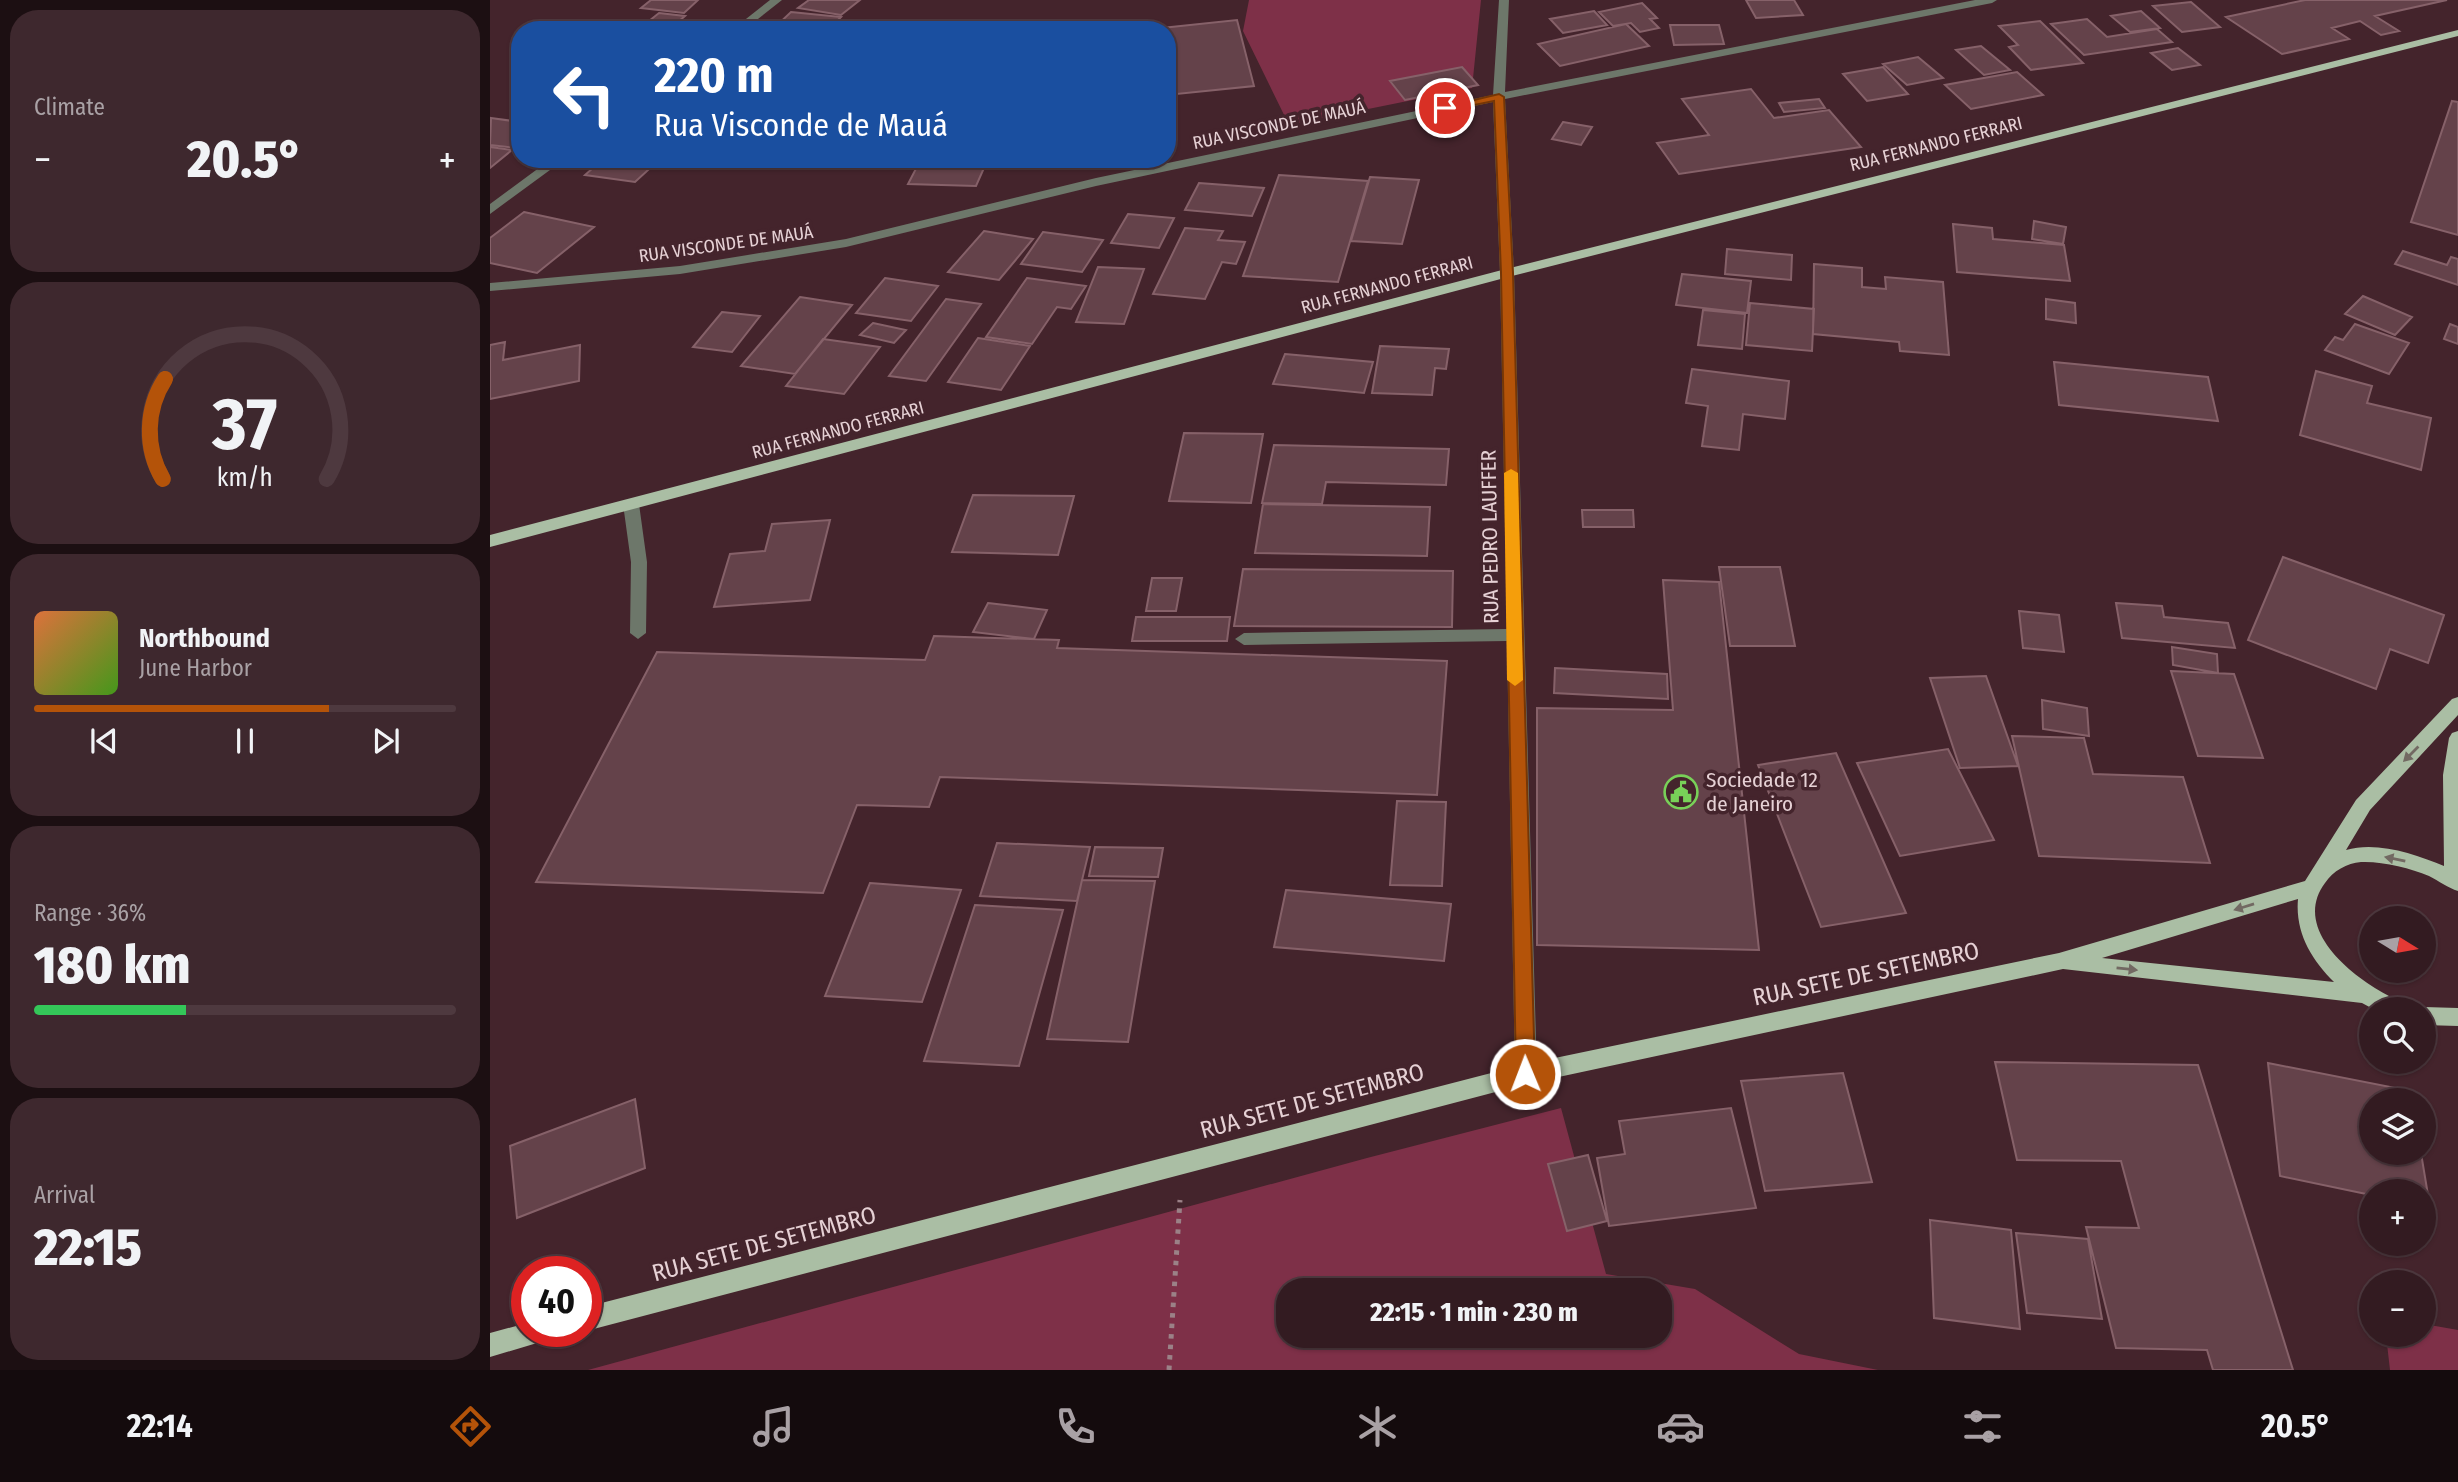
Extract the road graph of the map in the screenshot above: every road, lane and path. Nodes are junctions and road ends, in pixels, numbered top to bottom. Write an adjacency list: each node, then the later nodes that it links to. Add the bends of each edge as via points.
1 (777, 0): 4 (street)
2 (1504, 0): 6 (street, RUA PEDRO LAUFFER)
3 (1992, 0): 6 (street, RUA VISCONDE DE MAUÁ)
4 (749, 21)
5 (2458, 33): 11 (main road, RUA FERNANDO FERRARI)
6 (1499, 97): 7 (street, RUA VISCONDE DE MAUÁ); 11 (street, RUA PEDRO LAUFFER)
7 (1176, 164)
8 (547, 168): 10 (street)
9 (1158, 168): 12 (street, RUA VISCONDE DE MAUÁ, via 833,246 680,271)
10 (490, 210)
11 (1507, 273): 13 (main road, RUA FERNANDO FERRARI); 16 (street, RUA PEDRO LAUFFER)
12 (490, 287)
13 (631, 504): 14 (main road, RUA FERNANDO FERRARI); 15 (street, via 639,562)
14 (490, 541)
15 (638, 633)
16 (1514, 635): 17 (street); 28 (street, RUA PEDRO LAUFFER)
17 (1244, 639)
18 (2458, 704): 20 (main road, one-way to 20, via 2363,805)
19 (2458, 738): 21 (main road, via 2452,775)
20 (2326, 866): 21 (main road, one-way to 20, via 2424,865 2376,855 2355,855); 22 (main road)
21 (2456, 882)
22 (2309, 888): 23 (main road, RUA SETE DE SETEMBRO, one-way to 23); 24 (main road, via 2305,912 2314,941 2335,969)
23 (2059, 962): 24 (main road, RUA SETE DE SETEMBRO, one-way to 24); 28 (main road, RUA SETE DE SETEMBRO)
24 (2365, 994): 25 (main road)
25 (2372, 997)
26 (2436, 1016): 27 (main road)
27 (2458, 1017)
28 (1525, 1074): 29 (main road, RUA SETE DE SETEMBRO)
29 (1182, 1164): 30 (main road, RUA SETE DE SETEMBRO); 33 (path)
30 (602, 1316)
31 (511, 1339): 32 (main road)
32 (490, 1345)
33 (1169, 1370)

